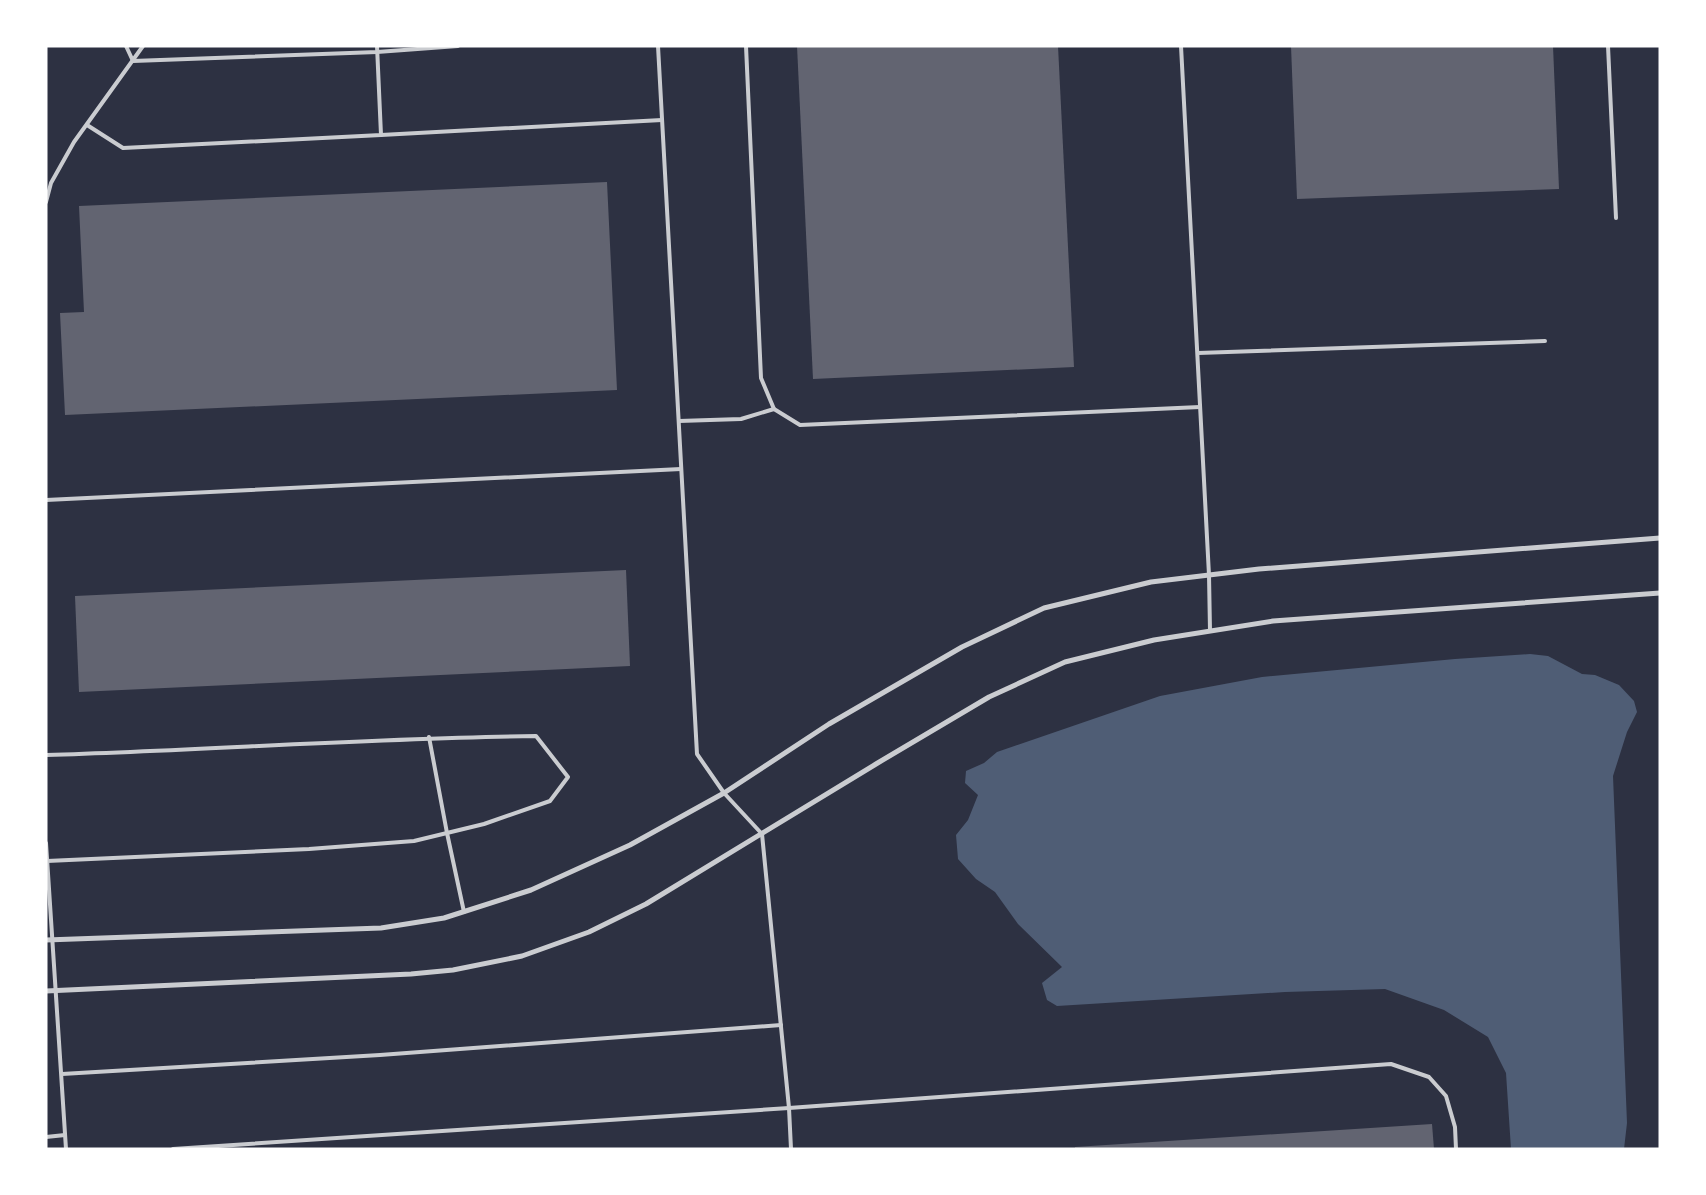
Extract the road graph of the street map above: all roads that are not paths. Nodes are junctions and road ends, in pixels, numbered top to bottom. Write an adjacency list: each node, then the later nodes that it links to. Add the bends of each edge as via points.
1 (126, 46): 10 (lane)
2 (143, 46): 10 (lane)
3 (377, 46): 9 (lane)
4 (458, 46): 9 (lane)
5 (658, 46): 11 (lane)
6 (746, 46): 20 (lane, via 761,378)
7 (1181, 46): 18 (lane)
8 (1608, 46): 16 (lane)
9 (377, 52): 10 (lane); 13 (lane)
10 (133, 61): 12 (lane)
11 (662, 120): 13 (lane); 21 (lane)
12 (87, 125): 13 (lane, via 123,148); 14 (lane)
13 (381, 135)
14 (49, 182): 15 (lane)
15 (46, 202)
16 (1616, 218)
17 (1544, 341): 18 (lane)
18 (1198, 353): 19 (lane)
19 (1200, 407): 20 (lane, via 800,425); 25 (lane)
20 (774, 409): 21 (lane, via 741,419)
21 (679, 421): 22 (lane)
22 (682, 469): 23 (lane); 30 (lane, via 697,754)
23 (46, 500)
24 (1660, 538): 25 (street)
25 (1209, 575): 27 (lane); 30 (street, via 1150,582 1044,608 962,647 829,724)
26 (1660, 593): 27 (street, via 1272,622)
27 (1210, 631): 32 (street, via 1154,640 1065,662 989,697)
28 (429, 737): 29 (lane); 31 (lane); 31 (lane, via 536,736 568,777 550,801)
29 (46, 755)
30 (724, 793): 32 (lane); 35 (street, via 630,844 531,890)
31 (447, 833): 34 (lane, via 414,841 319,848); 35 (lane)
32 (762, 834): 37 (street, via 646,904 589,932 522,956 452,970 411,974); 39 (lane)
33 (46, 843): 34 (lane)
34 (47, 861): 36 (lane)
35 (464, 912): 36 (street, via 381,928)
36 (49, 940): 37 (lane)
37 (56, 990): 38 (street); 40 (lane)
38 (46, 991)
39 (781, 1025): 40 (lane, via 380,1055); 41 (lane)
40 (62, 1074): 42 (lane)
41 (789, 1108): 45 (lane); 46 (lane); 47 (lane, via 1391,1064 1429,1077 1446,1096 1455,1127)
42 (65, 1135): 43 (lane); 44 (lane)
43 (46, 1137)
44 (66, 1149)
45 (172, 1149)
46 (792, 1149)
47 (1456, 1149)

